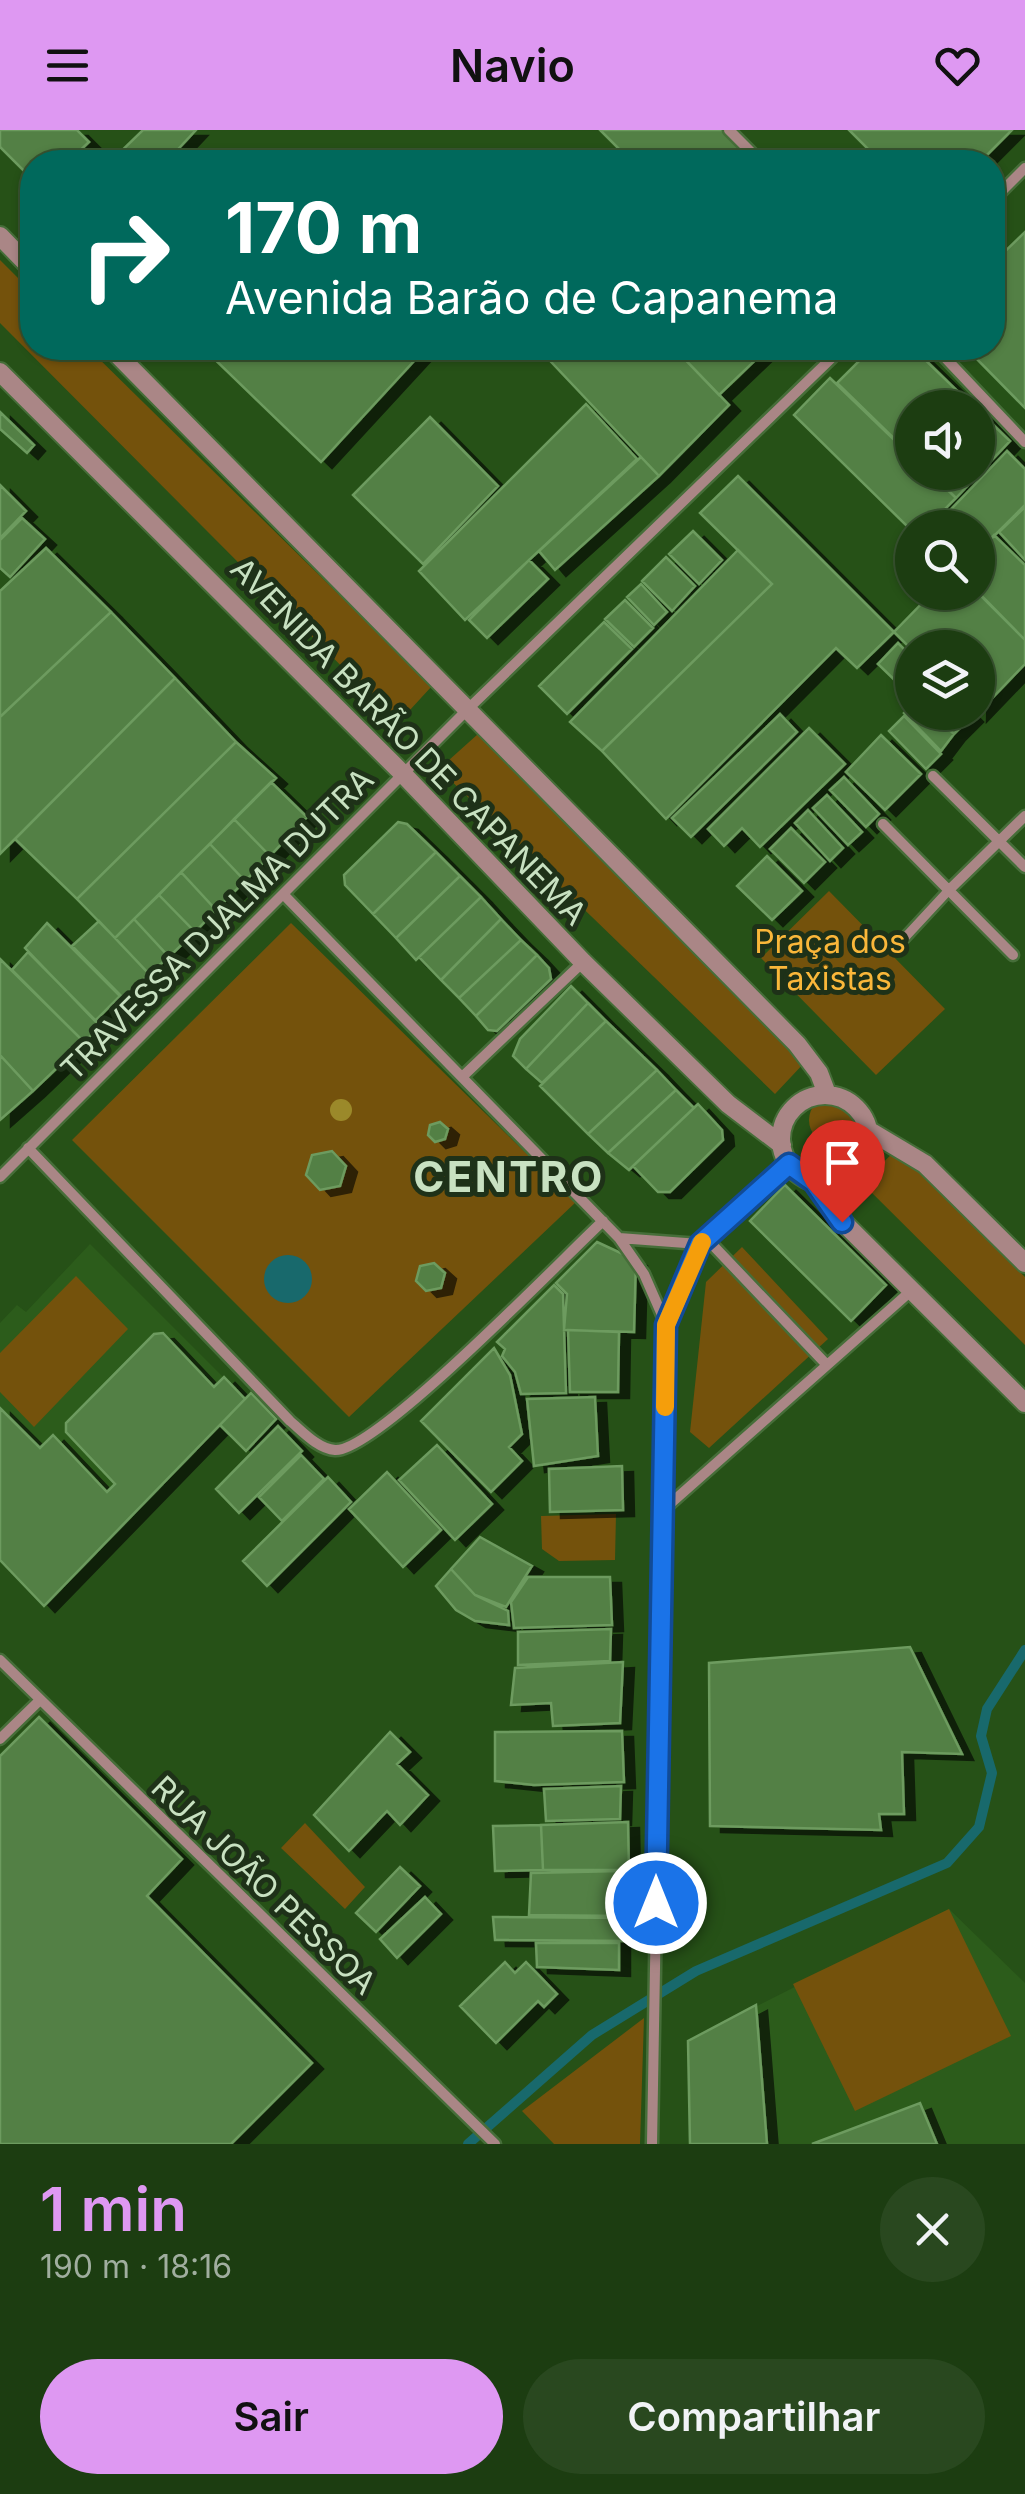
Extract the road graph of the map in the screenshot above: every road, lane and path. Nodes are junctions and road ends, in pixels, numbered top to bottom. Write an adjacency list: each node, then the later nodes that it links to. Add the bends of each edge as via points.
1 (729, 130): 2 (street)
2 (748, 150)
3 (1025, 168): 4 (street)
4 (1005, 187)
5 (0, 236): 6 (street)
6 (20, 257)
7 (123, 360): 12 (street, AVENIDA BARÃO DE CAPANEMA)
8 (830, 360): 12 (street, TRAVESSA DJALMA DUTRA)
9 (947, 360): 11 (street)
10 (0, 372): 13 (street, AVENIDA BARÃO DE CAPANEMA)
11 (1025, 442)
12 (468, 708): 13 (street, TRAVESSA DJALMA DUTRA); 25 (street, AVENIDA BARÃO DE CAPANEMA, via 797,1044)
13 (402, 774): 20 (street, TRAVESSA DJALMA DUTRA); 23 (street, AVENIDA BARÃO DE CAPANEMA)
14 (933, 776): 17 (street)
15 (1025, 816): 17 (street)
16 (883, 824): 19 (street)
17 (1000, 841): 18 (street); 19 (street)
18 (1025, 866)
19 (949, 890): 21 (street); 22 (street)
20 (282, 894): 24 (street); 28 (street, TRAVESSA DJALMA DUTRA)
21 (898, 945)
22 (1013, 955)
23 (584, 962): 24 (street); 27 (street, AVENIDA BARÃO DE CAPANEMA, via 728,1104)
24 (462, 1076): 32 (street)
25 (827, 1094): 26 (street, via 855,1106); 27 (street, via 812,1096 788,1115)
26 (868, 1130): 31 (street, via 855,1171 844,1180); 35 (street, via 925,1164)
27 (782, 1145): 29 (street)
28 (28, 1148): 30 (street, TRAVESSA DJALMA DUTRA); 32 (street, via 290,1421 334,1450 356,1445 405,1408)
29 (789, 1164): 31 (street); 34 (street)
30 (0, 1176)
31 (814, 1182): 36 (street, via 842,1222)
32 (603, 1221): 33 (street)
33 (619, 1238): 34 (street); 37 (street)
34 (703, 1241): 37 (street); 38 (street)
35 (1025, 1263)
36 (912, 1290): 38 (street); 39 (street)
37 (666, 1325): 40 (street)
38 (826, 1364): 40 (street)
39 (1025, 1403)
40 (662, 1511): 45 (street)
41 (0, 1660): 42 (street, RUA JOÃO PESSOA)
42 (40, 1700): 43 (street); 44 (street, RUA JOÃO PESSOA)
43 (0, 1739)
44 (495, 2144)
45 (652, 2144)

